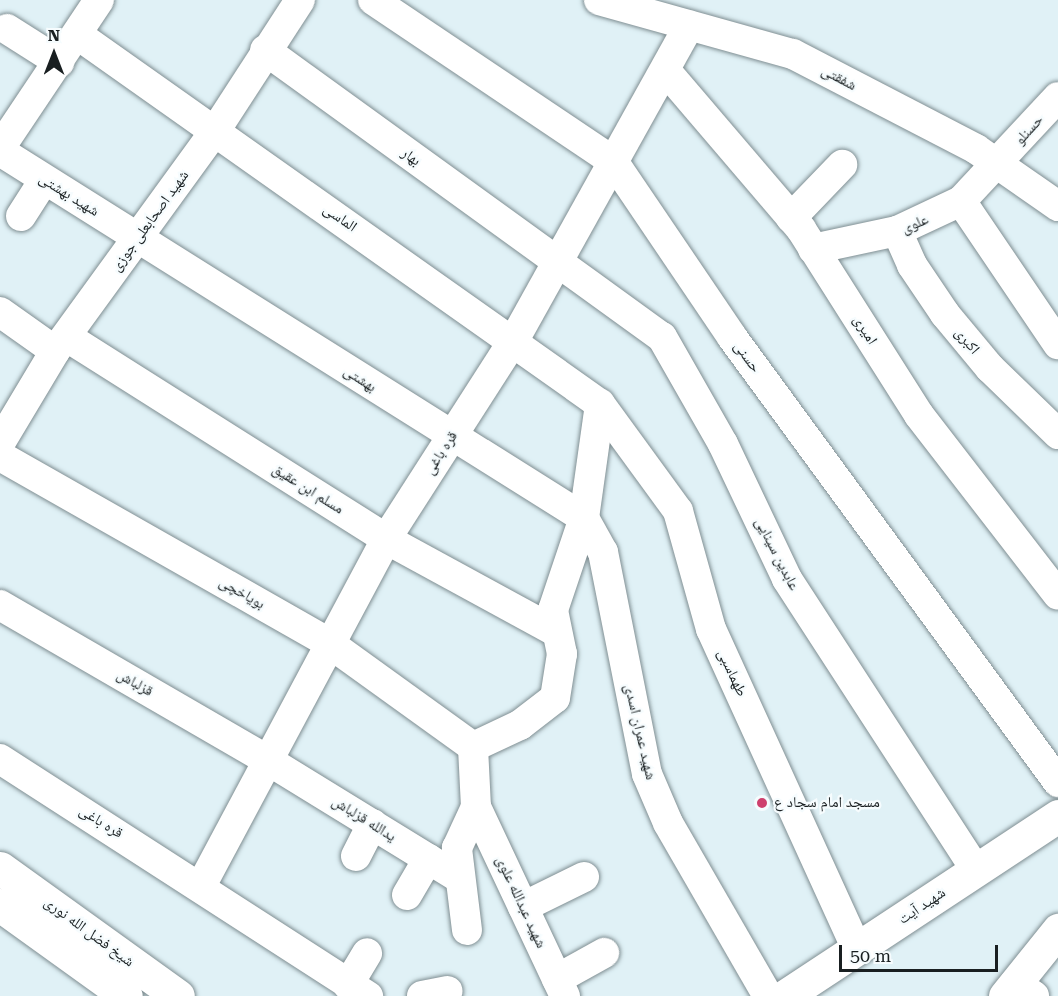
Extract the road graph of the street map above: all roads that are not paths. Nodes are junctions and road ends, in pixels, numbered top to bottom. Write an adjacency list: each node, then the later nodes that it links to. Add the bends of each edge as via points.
1 (99, 0): 7 (street)
2 (300, 0): 8 (street, شهید اصحابعلی جوزی)
3 (373, 0): 14 (street, حسنی)
4 (598, 0): 5 (street, شفقتی)
5 (689, 25): 10 (street, قره باغی); 15 (street, شفقتی, via 793,54)
6 (7, 29): 9 (street)
7 (78, 35): 9 (street); 12 (street, الماسی)
8 (265, 50): 12 (street, شهید اصحابعلی جوزی); 25 (street, بهار)
9 (59, 62): 13 (street)
10 (666, 70): 14 (street, قره باغی); 21 (street, امیری)
11 (1058, 97): 15 (street, حسنلو)
12 (215, 131): 23 (street, شهید اصحابعلی جوزی); 27 (street, الماسی)
13 (0, 150): 17 (street, شهید بهشتی)
14 (614, 161): 25 (street, قره باغی); 44 (street, حسنی, via 732,337)
15 (999, 163): 18 (street, علوی); 19 (street, شفقتی)
16 (842, 165): 21 (street)
17 (44, 180): 20 (street); 23 (street, شهید بهشتی)
18 (961, 201): 22 (street, علوی); 29 (street)
19 (1058, 206)
20 (21, 216)
21 (791, 218): 24 (street, امیری)
22 (897, 231): 24 (street, علوی); 31 (street, اکبری, via 912,266 945,314 990,368)
23 (138, 237): 28 (street, شهید اصحابعلی جوزی); 32 (street, بهشتی)
24 (813, 249): 37 (street, امیری, via 919,415)
25 (557, 263): 27 (street, قره باغی); 51 (street, عابدین سینایی, via 662,337 723,444 787,579)
26 (0, 312): 28 (street, مسلم ابن عقیق)
27 (514, 340): 30 (street, الماسی); 32 (street, قره باغی)
28 (61, 344): 33 (street, شهید اصحابعلی جوزی); 36 (street, مسلم ابن عقیق)
29 (1058, 344)
30 (600, 404): 35 (street); 60 (street, طهماسبی, via 678,511 711,629)
31 (1058, 434)
32 (452, 438): 35 (street, بهشتی); 36 (street, قره باغی)
33 (0, 443)
34 (0, 456): 40 (street, بویاخچی)
35 (584, 518): 39 (street, via 552,610); 68 (street, شهید عمران اسدی, via 603,552 647,774 668,823)
36 (386, 539): 39 (street, مسلم ابن عقیق); 40 (street, قره باغی)
37 (1058, 595)
38 (0, 605): 43 (street, قزلباش)
39 (555, 631): 41 (street, via 562,654 555,698 520,725)
40 (329, 643): 41 (street, بویاخچی); 43 (street, قره باغی)
41 (473, 747): 45 (street)
42 (0, 759): 54 (street, قره باغی)
43 (269, 761): 47 (street, یدالله قزلباش); 54 (street, قره باغی)
44 (1058, 782)
45 (476, 807): 53 (street, via 457,848); 57 (street, شهید عبدالله علوی)
46 (1058, 816): 51 (main road, شهید آیت)
47 (372, 824): 48 (street); 49 (street, یدالله قزلباش)
48 (356, 856)
49 (428, 859): 53 (street, یدالله قزلباش); 55 (street)
50 (0, 868): 67 (main road, شیخ فضل الله نوری)
51 (976, 870): 60 (main road, شهید آیت)
52 (584, 877): 57 (street)
53 (459, 878): 58 (street)
54 (201, 886): 64 (street, قره باغی)
55 (406, 895)
56 (0, 905): 66 (main road, شیخ فضل الله نوری)
57 (523, 907): 63 (street, شهید عبدالله علوی)
58 (468, 930)
59 (1058, 930): 65 (main road)
60 (857, 949): 69 (main road, شهید آیت)
61 (368, 953): 64 (street)
62 (604, 953): 63 (street)
63 (561, 987)
64 (358, 990)
65 (1018, 992)
66 (126, 996)
67 (178, 996)
68 (768, 996)
69 (785, 996)

